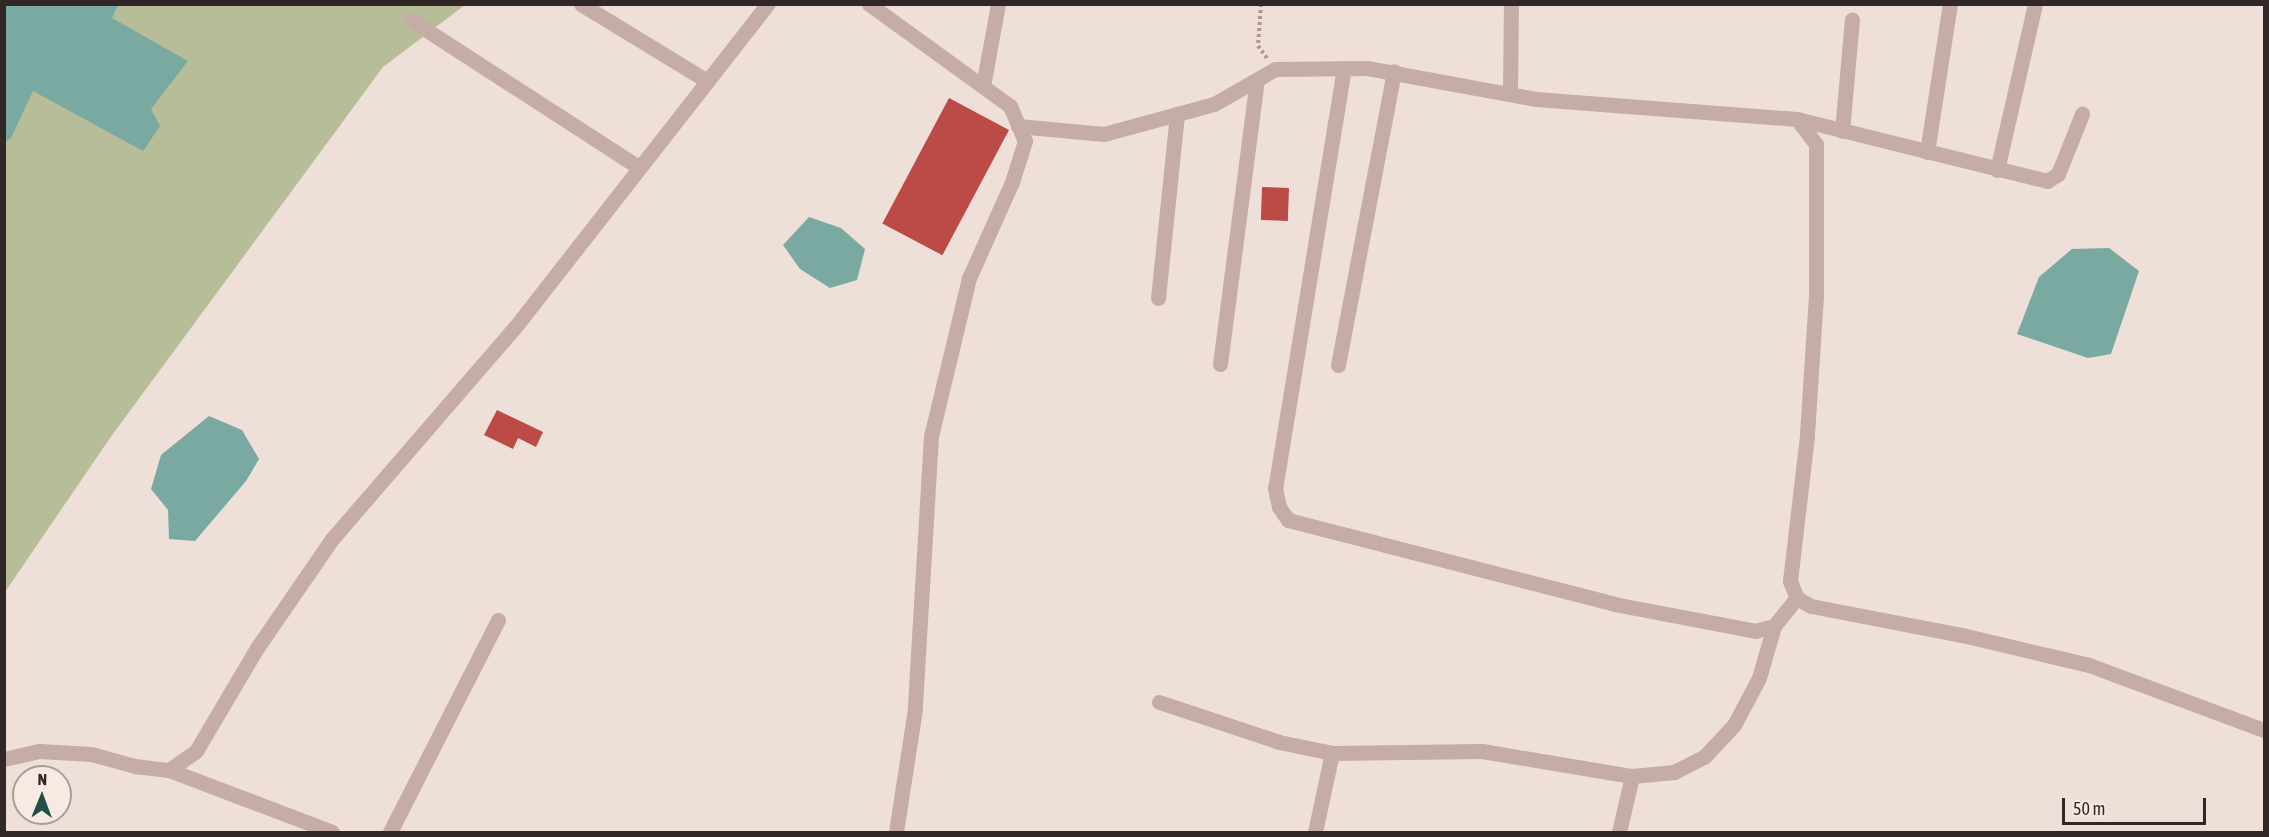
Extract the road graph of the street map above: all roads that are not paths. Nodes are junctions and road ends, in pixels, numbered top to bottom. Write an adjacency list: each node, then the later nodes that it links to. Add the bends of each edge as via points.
1 (581, 4): 13 (street)
2 (768, 4): 13 (street)
3 (869, 4): 14 (street)
4 (998, 4): 14 (street)
5 (1511, 4): 15 (street)
6 (1950, 4): 21 (street)
7 (2035, 4): 23 (street)
8 (1852, 19): 20 (street)
9 (411, 21): 22 (street)
10 (1344, 68): 11 (street); 12 (street, via 1275,69); 29 (street, via 1275,488 1279,507 1288,520 1614,604 1755,631)
11 (1394, 71): 15 (street); 26 (street)
12 (1257, 80): 16 (street, via 1214,104); 25 (street)
13 (707, 81): 22 (street)
14 (983, 86): 19 (street, via 1010,106)
15 (1510, 94): 18 (street)
16 (1177, 114): 19 (street, via 1104,134); 24 (street)
17 (2082, 114): 23 (street, via 2052,179 2039,181)
18 (1797, 119): 20 (street); 27 (street, via 1816,144 1816,295 1807,436 1790,581)
19 (1018, 126): 38 (street, via 1025,141 1012,182 969,278 931,436 915,709)
20 (1842, 131): 21 (street)
21 (1927, 152): 23 (street)
22 (638, 167): 34 (street, via 516,326 332,539 257,648 196,752)
23 (1997, 170)
24 (1158, 298)
25 (1220, 364)
26 (1338, 365)
27 (1797, 598): 29 (street); 31 (street, via 1811,606 2089,665)
28 (498, 620): 37 (street)
29 (1774, 626): 35 (street, via 1759,678 1721,741 1704,757 1674,771)
30 (1159, 702): 32 (street, via 1279,742)
31 (2265, 730)
32 (1332, 753): 35 (street, via 1482,751); 39 (street)
33 (4, 759): 34 (street, via 39,751 92,754 135,766)
34 (169, 770): 36 (street)
35 (1632, 776): 40 (street)
36 (332, 832)
37 (390, 832)
38 (896, 832)
39 (1315, 832)
40 (1619, 832)

